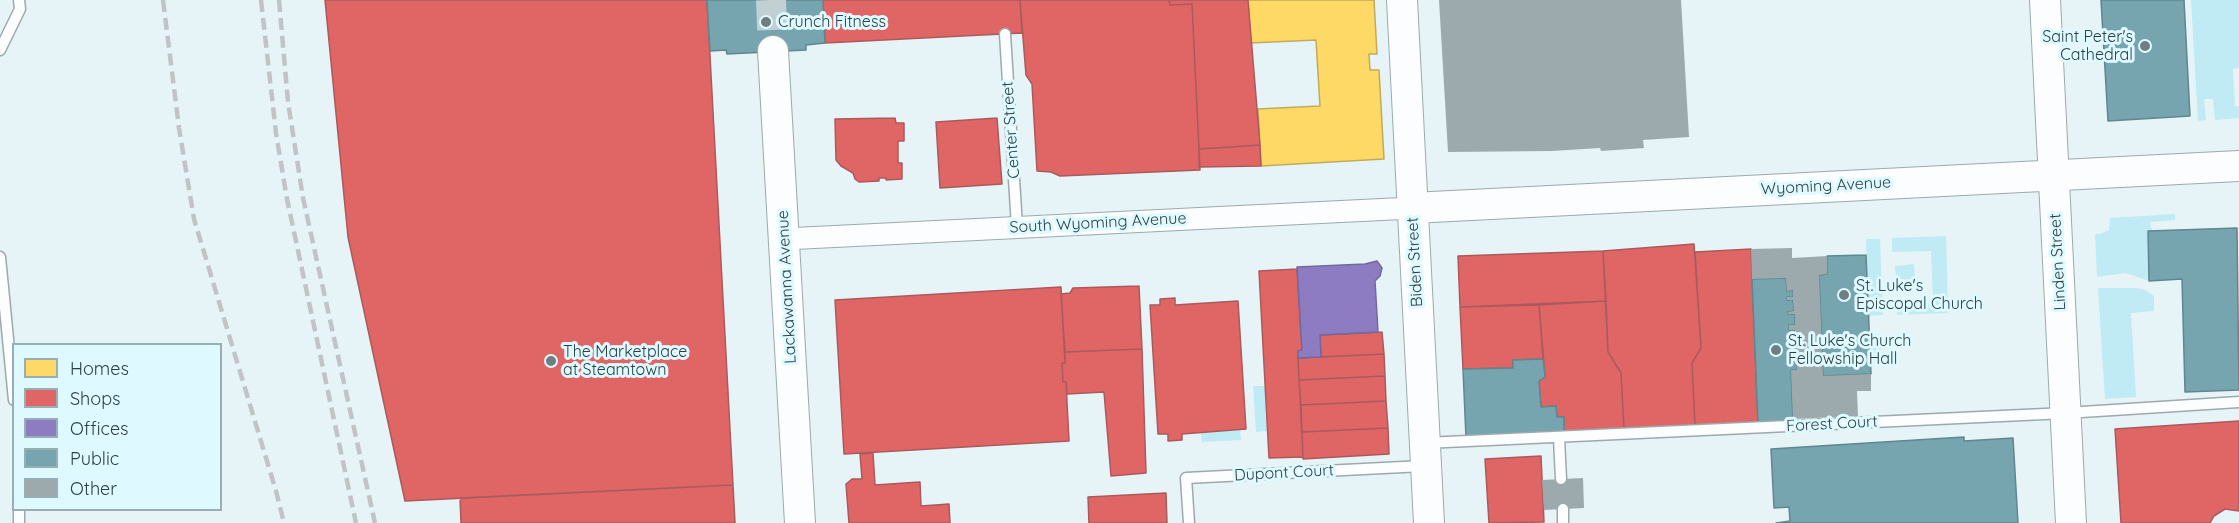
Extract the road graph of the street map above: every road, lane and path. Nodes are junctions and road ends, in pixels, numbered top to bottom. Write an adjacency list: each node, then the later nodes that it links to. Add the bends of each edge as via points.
1 (19, 0): 5 (lane, via 20,9)
2 (1402, 0): 9 (main road, Biden Street)
3 (2045, 0): 8 (main road, Linden Street)
4 (1005, 34): 10 (lane, Center Street)
5 (0, 50)
6 (773, 51): 11 (main road, Lackawanna Avenue)
7 (2239, 166): 8 (main road, Wyoming Avenue)
8 (2054, 174): 9 (main road, Wyoming Avenue); 15 (main road, Linden Street)
9 (1413, 208): 10 (street, South Wyoming Avenue); 17 (main road, Biden Street)
10 (1017, 227): 11 (street, South Wyoming Avenue)
11 (784, 239): 20 (main road, Lackawanna Avenue)
12 (0, 257): 13 (lane)
13 (12, 384)
14 (2239, 402): 15 (lane, Forest Court)
15 (2066, 413): 16 (lane, Forest Court); 24 (main road, Linden Street)
16 (1559, 438): 17 (lane, Forest Court); 18 (lane)
17 (1426, 455): 21 (lane, Dupont Court, via 1186,478); 22 (main road, Biden Street)
18 (1561, 479)
19 (1563, 509): 23 (lane)
20 (800, 523)
21 (1189, 523)
22 (1429, 523)
23 (1563, 523)
24 (2071, 523)

